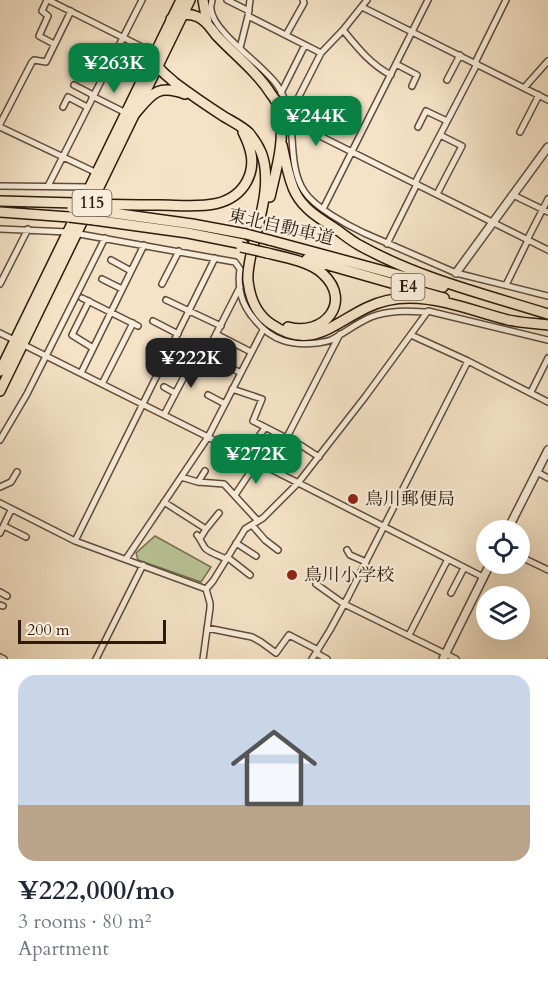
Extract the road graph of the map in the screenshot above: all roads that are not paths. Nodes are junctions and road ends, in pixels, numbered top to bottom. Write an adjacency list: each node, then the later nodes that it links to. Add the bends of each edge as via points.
1 (48, 0): 14 (street); 23 (street, via 42,11 48,16 39,36)
2 (142, 0): 22 (street)
3 (181, 0): 17 (highway, 115)
4 (190, 0): 15 (highway, 115)
5 (203, 0): 18 (highway)
6 (212, 0): 25 (street, via 211,11 216,21)
7 (227, 0): 16 (street)
8 (250, 0): 16 (street)
9 (303, 0): 21 (street)
10 (367, 0): 13 (street)
11 (428, 0): 20 (street)
12 (506, 0): 31 (street)
13 (362, 7): 19 (street); 20 (street)
14 (71, 11): 22 (street); 23 (street)
15 (183, 14): 17 (highway); 18 (highway); 32 (highway, 115)
16 (249, 14): 21 (street); 25 (street)
17 (171, 19): 26 (highway, 115)
18 (207, 22): 53 (highway, via 271,93 279,110)
19 (344, 30): 27 (street); 33 (street, via 360,51)
20 (413, 31): 28 (street); 30 (street)
21 (286, 35): 24 (street)
22 (124, 38): 26 (street); 40 (street)
23 (54, 44): 48 (street, via 46,62 32,62)
24 (305, 45): 27 (street); 38 (street)
25 (240, 48): 38 (street)
26 (154, 53): 32 (highway); 45 (highway, 115)
27 (321, 53): 46 (street)
28 (460, 55): 31 (street); 34 (street)
29 (548, 61): 37 (street)
30 (396, 64): 33 (street); 36 (street, via 417,75)
31 (476, 64): 37 (street); 47 (street)
32 (158, 67): 41 (highway); 45 (highway, 115)
33 (391, 75): 55 (street)
34 (447, 80)
35 (74, 85): 40 (street)
36 (412, 86)
37 (524, 88): 39 (street)
38 (281, 93): 46 (street)
39 (538, 95): 42 (street); 51 (street)
40 (93, 96): 43 (street); 45 (street)
41 (196, 98): 45 (highway, via 163,89); 50 (highway)
42 (548, 100)
43 (87, 106): 44 (street, via 68,97); 56 (street)
44 (63, 107)
45 (129, 115): 57 (highway, 115); 74 (highway, 115)
46 (290, 118): 55 (street); 67 (street, via 299,182 310,200)
47 (447, 121): 49 (street, via 426,111); 52 (street)
48 (0, 126): 56 (street)
49 (418, 127)
50 (241, 128): 69 (highway, via 251,149 251,171 245,185 229,200); 102 (highway, via 257,143 266,169 266,188 248,276 253,303 273,325 296,334 320,333 373,305 408,298)
51 (520, 132)
52 (440, 135): 58 (street); 62 (street, via 462,146)
53 (281, 137): 80 (highway, via 255,267 255,289 263,308 285,326 309,328 327,319 336,299 323,273); 100 (highway, via 295,193 312,213 356,243 425,275)
54 (548, 147): 63 (street)
55 (352, 152): 58 (street); 67 (street)
56 (63, 157): 57 (street); 60 (street)
57 (97, 173): 61 (highway, 115)
58 (416, 184): 62 (street); 78 (street)
59 (0, 186): 60 (street)
60 (48, 186): 61 (street)
61 (90, 187): 74 (highway, 115)
62 (437, 194): 71 (street)
63 (513, 195): 68 (street); 71 (street)
64 (548, 199): 68 (street)
65 (0, 202): 66 (highway)
66 (72, 209): 69 (highway, bridge); 69 (highway, 東北自動車道 / E4, bridge); 70 (highway, 東北自動車道 / E4)
67 (323, 209): 78 (street)
68 (545, 211): 76 (street)
69 (97, 212): 77 (highway, 東北自動車道 / E4); 77 (highway, 東北自動車道 / E4, via 181,223)
70 (0, 213)
71 (492, 222): 76 (street); 86 (street)
72 (0, 229): 73 (street)
73 (28, 229): 74 (street); 88 (street)
74 (73, 233): 75 (street); 111 (highway, 115)
75 (105, 238): 79 (street); 117 (street)
76 (528, 240): 81 (street); 90 (street)
77 (243, 242): 80 (highway, 東北自動車道 / E4, bridge)
78 (387, 244): 86 (street)
79 (144, 245): 82 (street); 85 (street)
80 (268, 247): 100 (highway, 東北自動車道 / E4, via 361,264); 102 (highway, 東北自動車道 / E4)
81 (548, 250)
82 (179, 251): 83 (street); 89 (street)
83 (215, 258): 91 (street, via 238,265); 97 (street)
84 (111, 260): 85 (street)
85 (131, 271): 92 (street)
86 (453, 275): 90 (street)
87 (102, 279): 92 (street)
88 (0, 284)
89 (162, 284)
90 (506, 285): 93 (street)
91 (240, 287): 103 (street); 104 (street, via 244,306)
92 (122, 289): 98 (street)
93 (548, 296)
94 (82, 298): 96 (street)
95 (166, 300): 97 (street)
96 (89, 302): 98 (street); 114 (street, via 72,335)
97 (189, 311): 103 (street); 106 (street)
98 (111, 312): 114 (street); 127 (street, via 135,325)
99 (426, 312): 108 (street, via 394,311); 109 (street); 110 (street)
100 (548, 315)
101 (153, 321): 106 (street)
102 (548, 325)
103 (220, 326): 107 (street)
104 (263, 330): 108 (street, via 280,340 303,345 328,341); 116 (street)
105 (0, 333): 111 (street)
106 (178, 334): 120 (street)
107 (216, 334): 113 (street); 116 (street)
108 (340, 334): 140 (street)
109 (411, 335): 119 (street); 144 (street)
110 (548, 340)
111 (19, 343): 117 (street); 122 (highway, 115); 130 (highway, 115)
112 (180, 343): 115 (street)
113 (211, 344)
114 (93, 348): 124 (street)
115 (197, 352): 121 (street); 125 (street)
116 (251, 352): 126 (street)
117 (46, 356): 124 (street); 141 (street)
118 (548, 358): 131 (street)
119 (468, 361): 131 (street); 163 (street)
120 (164, 362): 125 (street); 136 (street)
121 (218, 362): 123 (street); 126 (street)
122 (0, 371)
123 (213, 372)
124 (81, 373): 127 (street)
125 (186, 373): 132 (street)
126 (241, 373): 129 (street)
127 (102, 384): 136 (street)
128 (164, 387): 132 (street)
129 (232, 389): 135 (street); 138 (street, via 262,399 252,420)
130 (0, 391)
131 (531, 392): 134 (street)
132 (176, 393): 137 (street)
133 (208, 395): 135 (street)
134 (548, 402)
135 (225, 404): 139 (street)
136 (143, 405): 137 (street); 167 (street)
137 (164, 415): 139 (street)
138 (265, 428): 140 (street); 143 (street)
139 (208, 437): 143 (street); 149 (street)
140 (285, 439): 144 (street)
141 (0, 440)
142 (548, 450): 148 (street)
143 (244, 456): 145 (street)
144 (319, 457): 152 (street)
145 (257, 462): 152 (street); 154 (street)
146 (205, 471): 151 (street)
147 (17, 472): 153 (street, via 11,482)
148 (537, 472): 150 (street); 161 (street)
149 (181, 477): 151 (street); 155 (street)
150 (548, 478)
151 (198, 482): 154 (street, via 224,484)
152 (298, 483): 162 (street); 163 (street)
153 (0, 488)
154 (235, 495): 162 (street)
155 (164, 502): 165 (street); 173 (street)
156 (0, 503): 157 (street)
157 (11, 510): 160 (street); 167 (street)
158 (219, 513): 165 (street)
159 (0, 515): 160 (street)
160 (7, 519): 164 (street)
161 (513, 520)
162 (255, 523): 168 (street, via 245,529); 169 (street, via 265,540)
163 (384, 527): 174 (street); 176 (street)
164 (1, 529): 166 (street)
165 (206, 529): 172 (street, via 199,536 205,548)
166 (26, 537)
167 (75, 541): 173 (street)
168 (236, 543): 171 (street); 172 (street)
169 (278, 550)
170 (347, 550): 176 (street)
171 (256, 556)
172 (227, 558): 181 (street); 184 (street)
173 (126, 559): 177 (street)
174 (447, 559): 178 (street); 190 (street)
175 (530, 561): 179 (street)
176 (366, 562): 188 (street)
177 (143, 566): 184 (street); 193 (street)
178 (464, 568): 182 (street); 186 (street)
179 (548, 570)
180 (485, 574): 182 (street)
181 (250, 575)
182 (483, 577): 192 (street)
183 (316, 584): 188 (street)
184 (206, 589): 189 (street, via 210,603)
185 (0, 592): 187 (street)
186 (451, 593)
187 (7, 596)
188 (344, 604): 190 (street); 191 (street)
189 (207, 628): 191 (street, via 252,637 276,653 289,635); 194 (street)
190 (409, 635): 192 (street)
191 (315, 654): 195 (street)
192 (444, 656): 196 (street)
193 (96, 659)
194 (204, 659)
195 (327, 659)
196 (456, 659)

